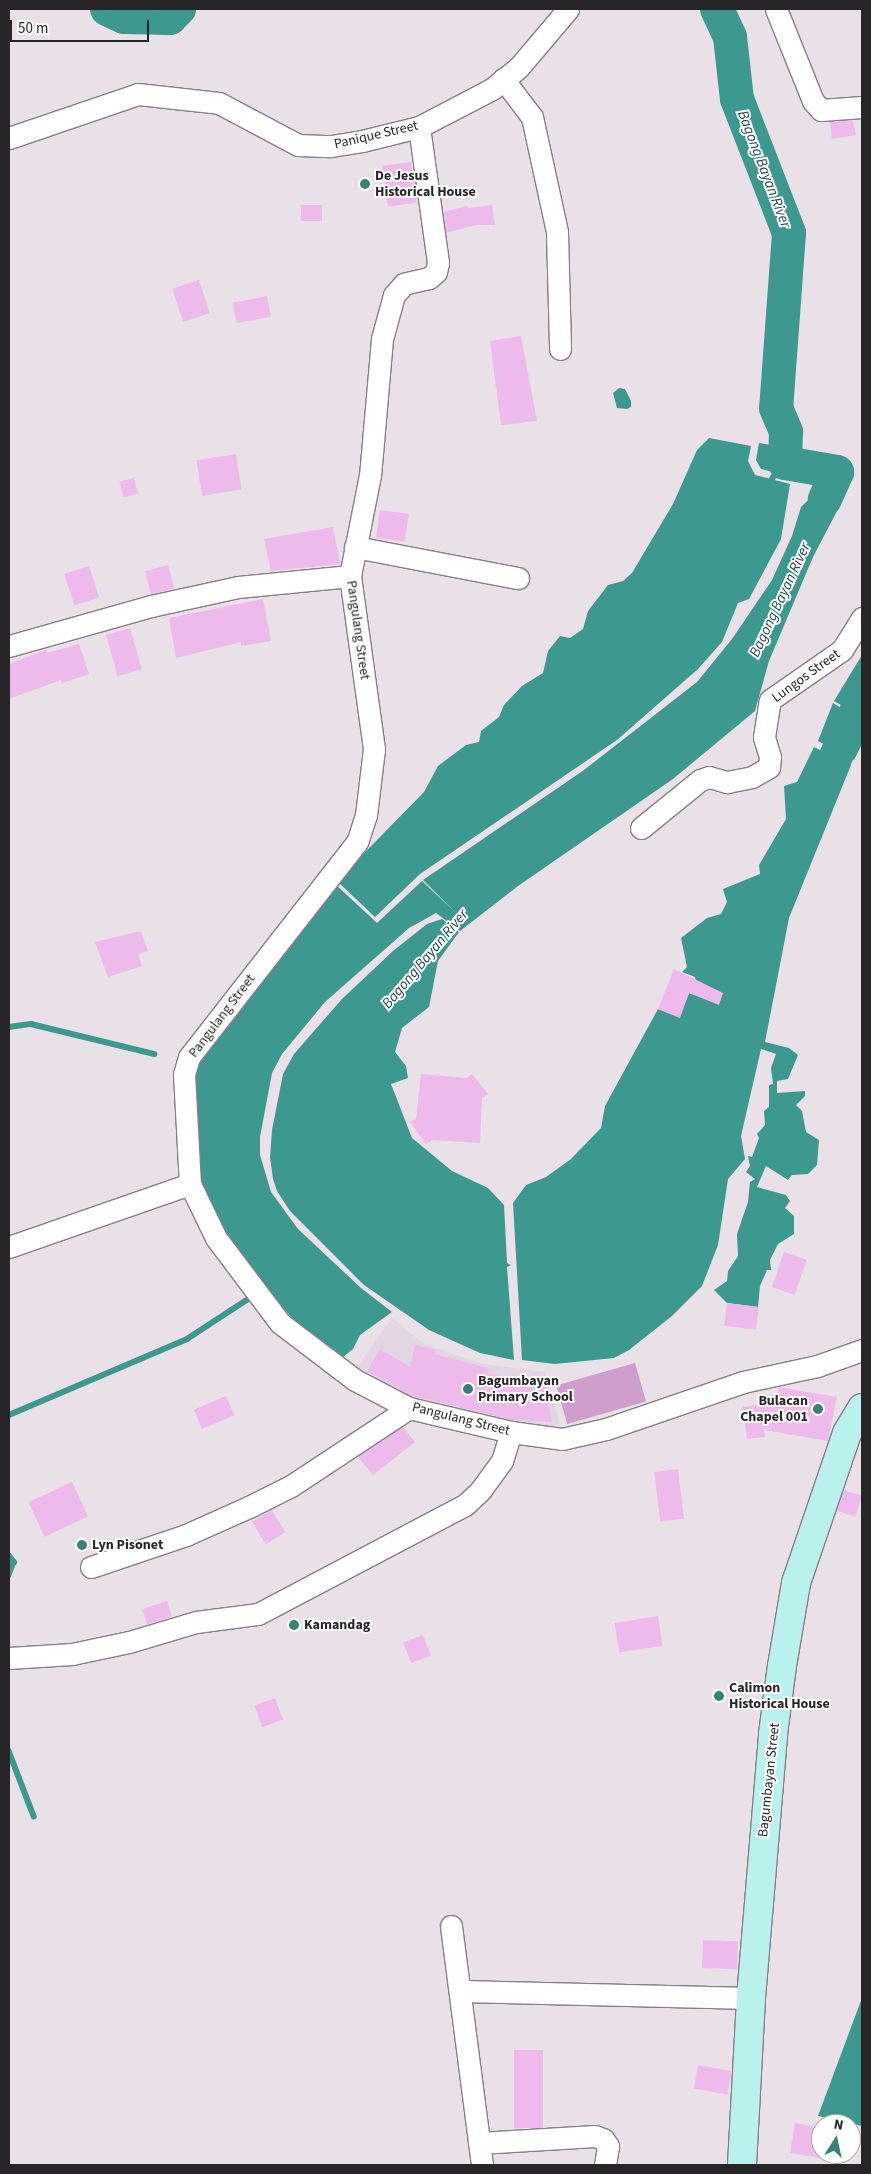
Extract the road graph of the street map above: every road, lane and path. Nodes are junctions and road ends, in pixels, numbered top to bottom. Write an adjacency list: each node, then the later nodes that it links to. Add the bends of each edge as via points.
1 (568, 9): 3 (street, Panique Street, via 519,67)
2 (776, 9): 4 (street, via 814,101 821,110)
3 (504, 79): 5 (street, Panique Street); 7 (street, via 532,117 558,232)
4 (862, 107)
5 (419, 127): 6 (street, Panique Street, via 331,146 298,145 219,103 138,94); 8 (street, Pangulang Street, via 438,263 430,278 404,284 394,294 382,339 370,475)
6 (9, 138)
7 (560, 350)
8 (355, 547): 9 (street, Pangulang Street); 10 (street)
9 (350, 576): 12 (street, via 238,587 150,606); 14 (street, Pangulang Street, via 374,749 366,815 357,842 189,1057 184,1074)
10 (518, 578)
11 (862, 618): 13 (street, Lungos Street, via 842,650 770,700 764,737 770,757 769,767 752,777 726,782 709,777 700,780)
12 (9, 646)
13 (641, 828)
14 (190, 1184): 15 (street); 17 (street, Pangulang Street, via 216,1238 280,1323 355,1380)
15 (9, 1248)
16 (862, 1350): 19 (street, Pangulang Street, via 817,1366 743,1382 589,1434 562,1440)
17 (409, 1408): 19 (street, Pangulang Street); 20 (street, via 291,1486 249,1507 186,1535)
18 (862, 1408): 24 (main road, Bagumbayan Street, via 847,1433 796,1584 773,1734)
19 (511, 1432): 21 (street, via 502,1461 465,1505 258,1614 196,1622 129,1642 72,1654)
20 (91, 1567)
21 (9, 1658)
22 (451, 1926): 23 (street)
23 (462, 1991): 24 (street); 25 (street)
24 (750, 1998): 28 (main road, Bagumbayan Street)
25 (479, 2143): 26 (street); 27 (street, via 595,2136 608,2146)
26 (482, 2165)
27 (606, 2165)
28 (742, 2165)

